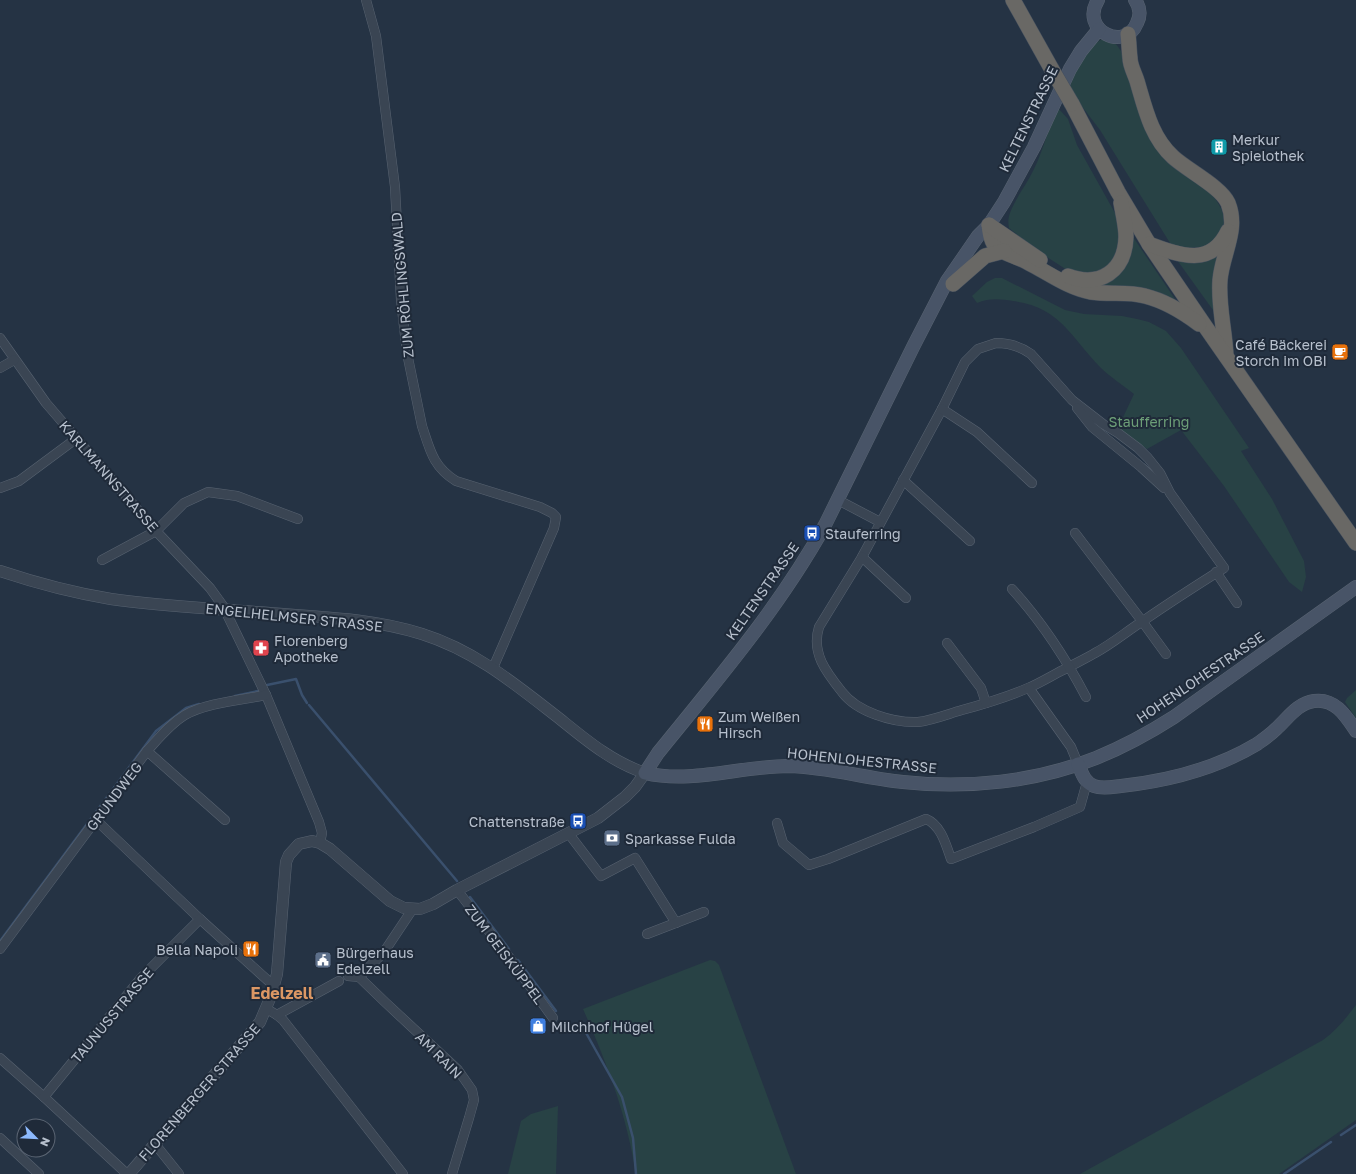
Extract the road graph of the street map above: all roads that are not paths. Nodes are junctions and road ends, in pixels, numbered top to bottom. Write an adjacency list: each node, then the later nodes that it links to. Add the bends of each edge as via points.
1 (366, 0): 46 (street, ZUM RÖHLINGSWALD, via 376,36 393,172 407,353 425,435 438,467 446,475 456,481 540,507 556,517 554,528)
2 (1013, 0): 7 (highway, bridge)
3 (1098, 0): 5 (main road, via 1093,15)
4 (1135, 0): 6 (main road, via 1140,12 1139,19 1136,27)
5 (1099, 29): 6 (main road, via 1104,33); 9 (main road, KELTENSTRASSE, via 1070,69 1028,159)
6 (1122, 36): 8 (highway, via 1146,112 1159,140 1172,157 1223,195)
7 (1118, 192): 9 (highway, via 1126,234 1124,252 1114,269 1104,277 1092,281 1063,274); 10 (highway)
8 (1232, 219): 10 (highway, via 1223,241 1201,256 1183,255); 16 (highway, via 1231,235 1220,280 1220,309)
9 (989, 225): 11 (highway, via 993,243); 12 (main road, KELTENSTRASSE, via 985,242); 13 (main road, KELTENSTRASSE, via 978,236 948,280)
10 (1150, 244): 14 (highway)
11 (1004, 251): 12 (highway, via 985,256); 14 (highway, via 1080,290 1097,293 1136,293 1153,298 1189,316)
12 (953, 284): 13 (main road, KELTENSTRASSE)
13 (936, 304): 26 (main road, KELTENSTRASSE)
14 (1207, 329): 16 (highway)
15 (0, 338): 17 (street, KARLMANNSTRASSE)
16 (1226, 356): 32 (highway)
17 (14, 360): 18 (street); 21 (street, KARLMANNSTRASSE, via 46,403)
18 (0, 368)
19 (1072, 400): 20 (street, via 1031,354 1014,345 996,343 978,349 965,362); 25 (street, via 1092,427); 25 (street, via 1138,448 1160,473)
20 (942, 409): 22 (street); 23 (street, via 977,432)
21 (77, 438): 24 (street, via 18,481); 29 (street, KARLMANNSTRASSE)
22 (903, 480): 28 (street); 31 (street)
23 (1032, 483)
24 (0, 488)
25 (1170, 493): 36 (street, via 1224,568)
26 (838, 500): 28 (street); 54 (main road, KELTENSTRASSE, via 813,546 772,608)
27 (298, 519): 29 (street, via 237,496 208,492 184,503)
28 (880, 522): 33 (street)
29 (156, 531): 34 (street); 41 (street, KARLMANNSTRASSE, via 210,588)
30 (1075, 533): 42 (street)
31 (970, 541)
32 (1356, 543)
33 (862, 557): 39 (street); 50 (street, via 819,627 816,637 819,657 827,673 844,695 876,715 904,722 934,719)
34 (102, 560)
35 (0, 571): 41 (street, ENGELHELMSER STRASSE, via 67,590 113,599)
36 (1216, 572): 40 (street); 42 (street)
37 (1356, 587): 53 (main road, HOHENLOHESTRASSE, via 1168,721 1130,742)
38 (1012, 589): 45 (street, via 1029,608)
39 (906, 598)
40 (1237, 603)
41 (225, 610): 46 (street, ENGELHELMSER STRASSE, via 344,619 402,628 446,643); 48 (street)
42 (1142, 621): 44 (street); 45 (street, via 1096,653)
43 (947, 643): 50 (street, via 981,688)
44 (1166, 654)
45 (1070, 666): 47 (street); 49 (street)
46 (493, 668): 54 (street, ENGELHELMSER STRASSE, via 605,754)
47 (1029, 688): 50 (street); 53 (street, via 1070,747)
48 (266, 695): 52 (street, GRUNDWEG, via 207,707 186,715 167,729); 60 (street, via 319,822 322,833)
49 (1086, 697)
50 (986, 703)
51 (1356, 731): 55 (main road, via 1337,706 1316,700 1296,709 1271,734 1256,744 1210,765 1127,786 1099,787)
52 (147, 751): 56 (street, GRUNDWEG); 57 (street)
53 (1078, 764): 54 (main road, HOHENLOHESTRASSE, via 1018,779 961,785 903,782 820,768 790,766 682,777); 55 (main road)
54 (644, 773): 59 (street, via 635,787 606,812)
55 (1087, 782): 58 (street, via 1080,807 951,859 936,826 926,819 809,865 783,844)
56 (96, 820): 64 (street); 67 (street, GRUNDWEG)
57 (225, 820)
58 (777, 823)
59 (569, 834): 61 (street); 65 (street, via 601,876 635,858)
60 (320, 843): 62 (street, via 390,901); 71 (street, FLORENBERGER STRASSE, via 312,841 299,844 286,862)
61 (457, 890): 62 (street, via 427,907); 74 (street, ZUM GEISKÜPPEL)
62 (412, 910): 69 (street, via 384,952)
63 (704, 912): 65 (street)
64 (200, 919): 71 (street); 76 (street, TAUNUSSTRASSE, via 141,978)
65 (676, 923): 66 (street)
66 (647, 934)
67 (0, 949)
68 (348, 976): 69 (street)
69 (359, 977): 83 (street, AM RAIN, via 458,1070 472,1090 474,1100)
70 (339, 981): 73 (street)
71 (274, 986): 72 (street, FLORENBERGER STRASSE)
72 (266, 1009): 73 (street); 78 (street, FLORENBERGER STRASSE, via 253,1031)
73 (277, 1015): 82 (street)
74 (553, 1018)
75 (0, 1058): 76 (street)
76 (44, 1097): 80 (street)
77 (0, 1138): 79 (street)
78 (155, 1144): 80 (street, FLORENBERGER STRASSE); 81 (street)
79 (39, 1174)
80 (128, 1174)
81 (178, 1174)
82 (403, 1174)
83 (452, 1174)

